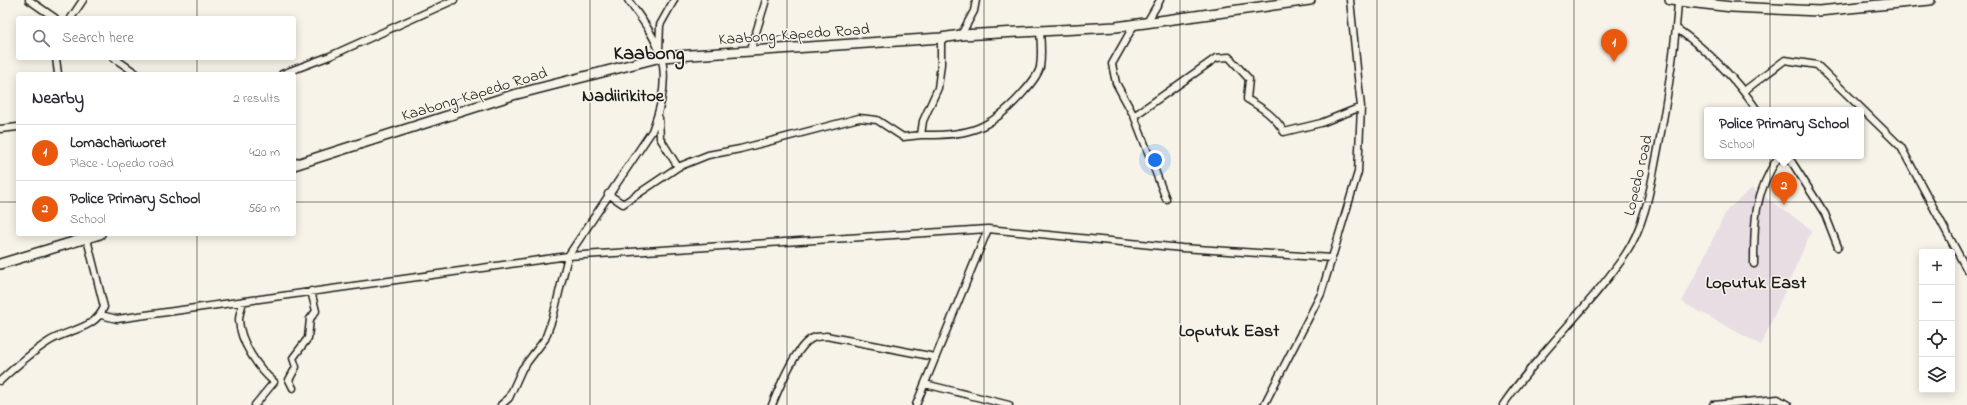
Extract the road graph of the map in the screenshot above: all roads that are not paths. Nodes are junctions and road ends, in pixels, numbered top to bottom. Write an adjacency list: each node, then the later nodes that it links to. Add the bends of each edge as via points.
1 (29, 0): 14 (street)
2 (83, 0): 15 (street)
3 (454, 0): 28 (street, via 330,56)
4 (628, 0): 23 (street)
5 (674, 0): 23 (street, via 660,25)
6 (766, 0): 22 (street)
7 (976, 0): 20 (street, via 974,11)
8 (1160, 0): 16 (street)
9 (1310, 0): 16 (main road, Kaabong-Kapedo Road)
10 (1350, 0): 30 (street)
11 (1930, 0): 13 (main road, via 1819,11)
12 (1674, 1): 13 (main road); 18 (street, Lopedo road)
13 (1733, 3)
14 (52, 16)
15 (72, 16)
16 (1146, 24): 17 (main road, Kaabong-Kapedo Road)
17 (1134, 25): 19 (main road, Kaabong-Kapedo Road); 35 (street, via 1112,64 1116,83)
18 (1676, 28): 29 (street, via 1691,38); 68 (street, Lopedo road, via 1668,95 1651,186 1637,231 1626,254 1611,274 1517,383)
19 (1040, 31): 20 (main road, Kaabong-Kapedo Road); 38 (street, via 1040,69 1029,86 1003,114 974,130 944,136)
20 (961, 34): 21 (main road, Kaabong-Kapedo Road)
21 (941, 38): 22 (main road, Kaabong-Kapedo Road); 38 (street, via 938,88)
22 (750, 52): 23 (main road, Kaabong-Kapedo Road)
23 (660, 54): 34 (street, via 663,86); 41 (main road, Kaabong-Kapedo Road, via 513,95)
24 (56, 60): 26 (street)
25 (117, 60): 27 (street)
26 (58, 72)
27 (135, 72)
28 (287, 72)
29 (1744, 91): 31 (street); 32 (street, via 1785,60 1817,65)
30 (1361, 107): 35 (street, via 1321,123 1284,132 1277,120 1247,99 1249,79 1228,57 1216,58); 49 (street, via 1358,172)
31 (1755, 107)
32 (1860, 107)
33 (1864, 111): 52 (street, via 1900,147)
34 (658, 115): 42 (street, via 660,138); 43 (street, via 652,131)
35 (1134, 116): 44 (street)
36 (16, 127): 37 (street)
37 (0, 129)
38 (921, 135): 42 (street, via 903,137 877,120 859,118 708,155)
39 (1777, 159): 51 (street, via 1761,190 1756,211)
40 (1790, 159): 47 (street, via 1825,214)
41 (296, 164)
42 (678, 167): 43 (street, via 623,204)
43 (608, 194): 48 (street)
44 (1166, 199)
45 (988, 229): 48 (street); 49 (street, via 1182,248); 56 (street)
46 (86, 236): 50 (main road); 55 (street, via 104,307)
47 (1838, 247)
48 (568, 256): 53 (street); 60 (street, via 553,317 545,338 522,369)
49 (1332, 258): 67 (street, via 1321,294)
50 (0, 264)
51 (1754, 264)
52 (1967, 270)
53 (311, 291): 54 (street); 59 (street, via 316,311 310,319 308,338 293,358 296,367 289,380)
54 (243, 301): 55 (street, via 117,319); 61 (street, via 239,320 246,347 265,374 274,382)
55 (101, 315): 57 (street, via 94,322 50,340 20,362)
56 (936, 357): 58 (street); 64 (street, via 826,336 813,338 795,357)
57 (0, 381)
58 (925, 384): 65 (street); 66 (street)
59 (294, 388)
60 (509, 398): 62 (street); 63 (street)
61 (255, 405)
62 (501, 405)
63 (508, 405)
64 (772, 405)
65 (916, 405)
66 (1009, 405)
67 (1264, 405)
68 (1503, 405)
69 (1713, 405): 70 (street, via 1778,399)
70 (1788, 405)

